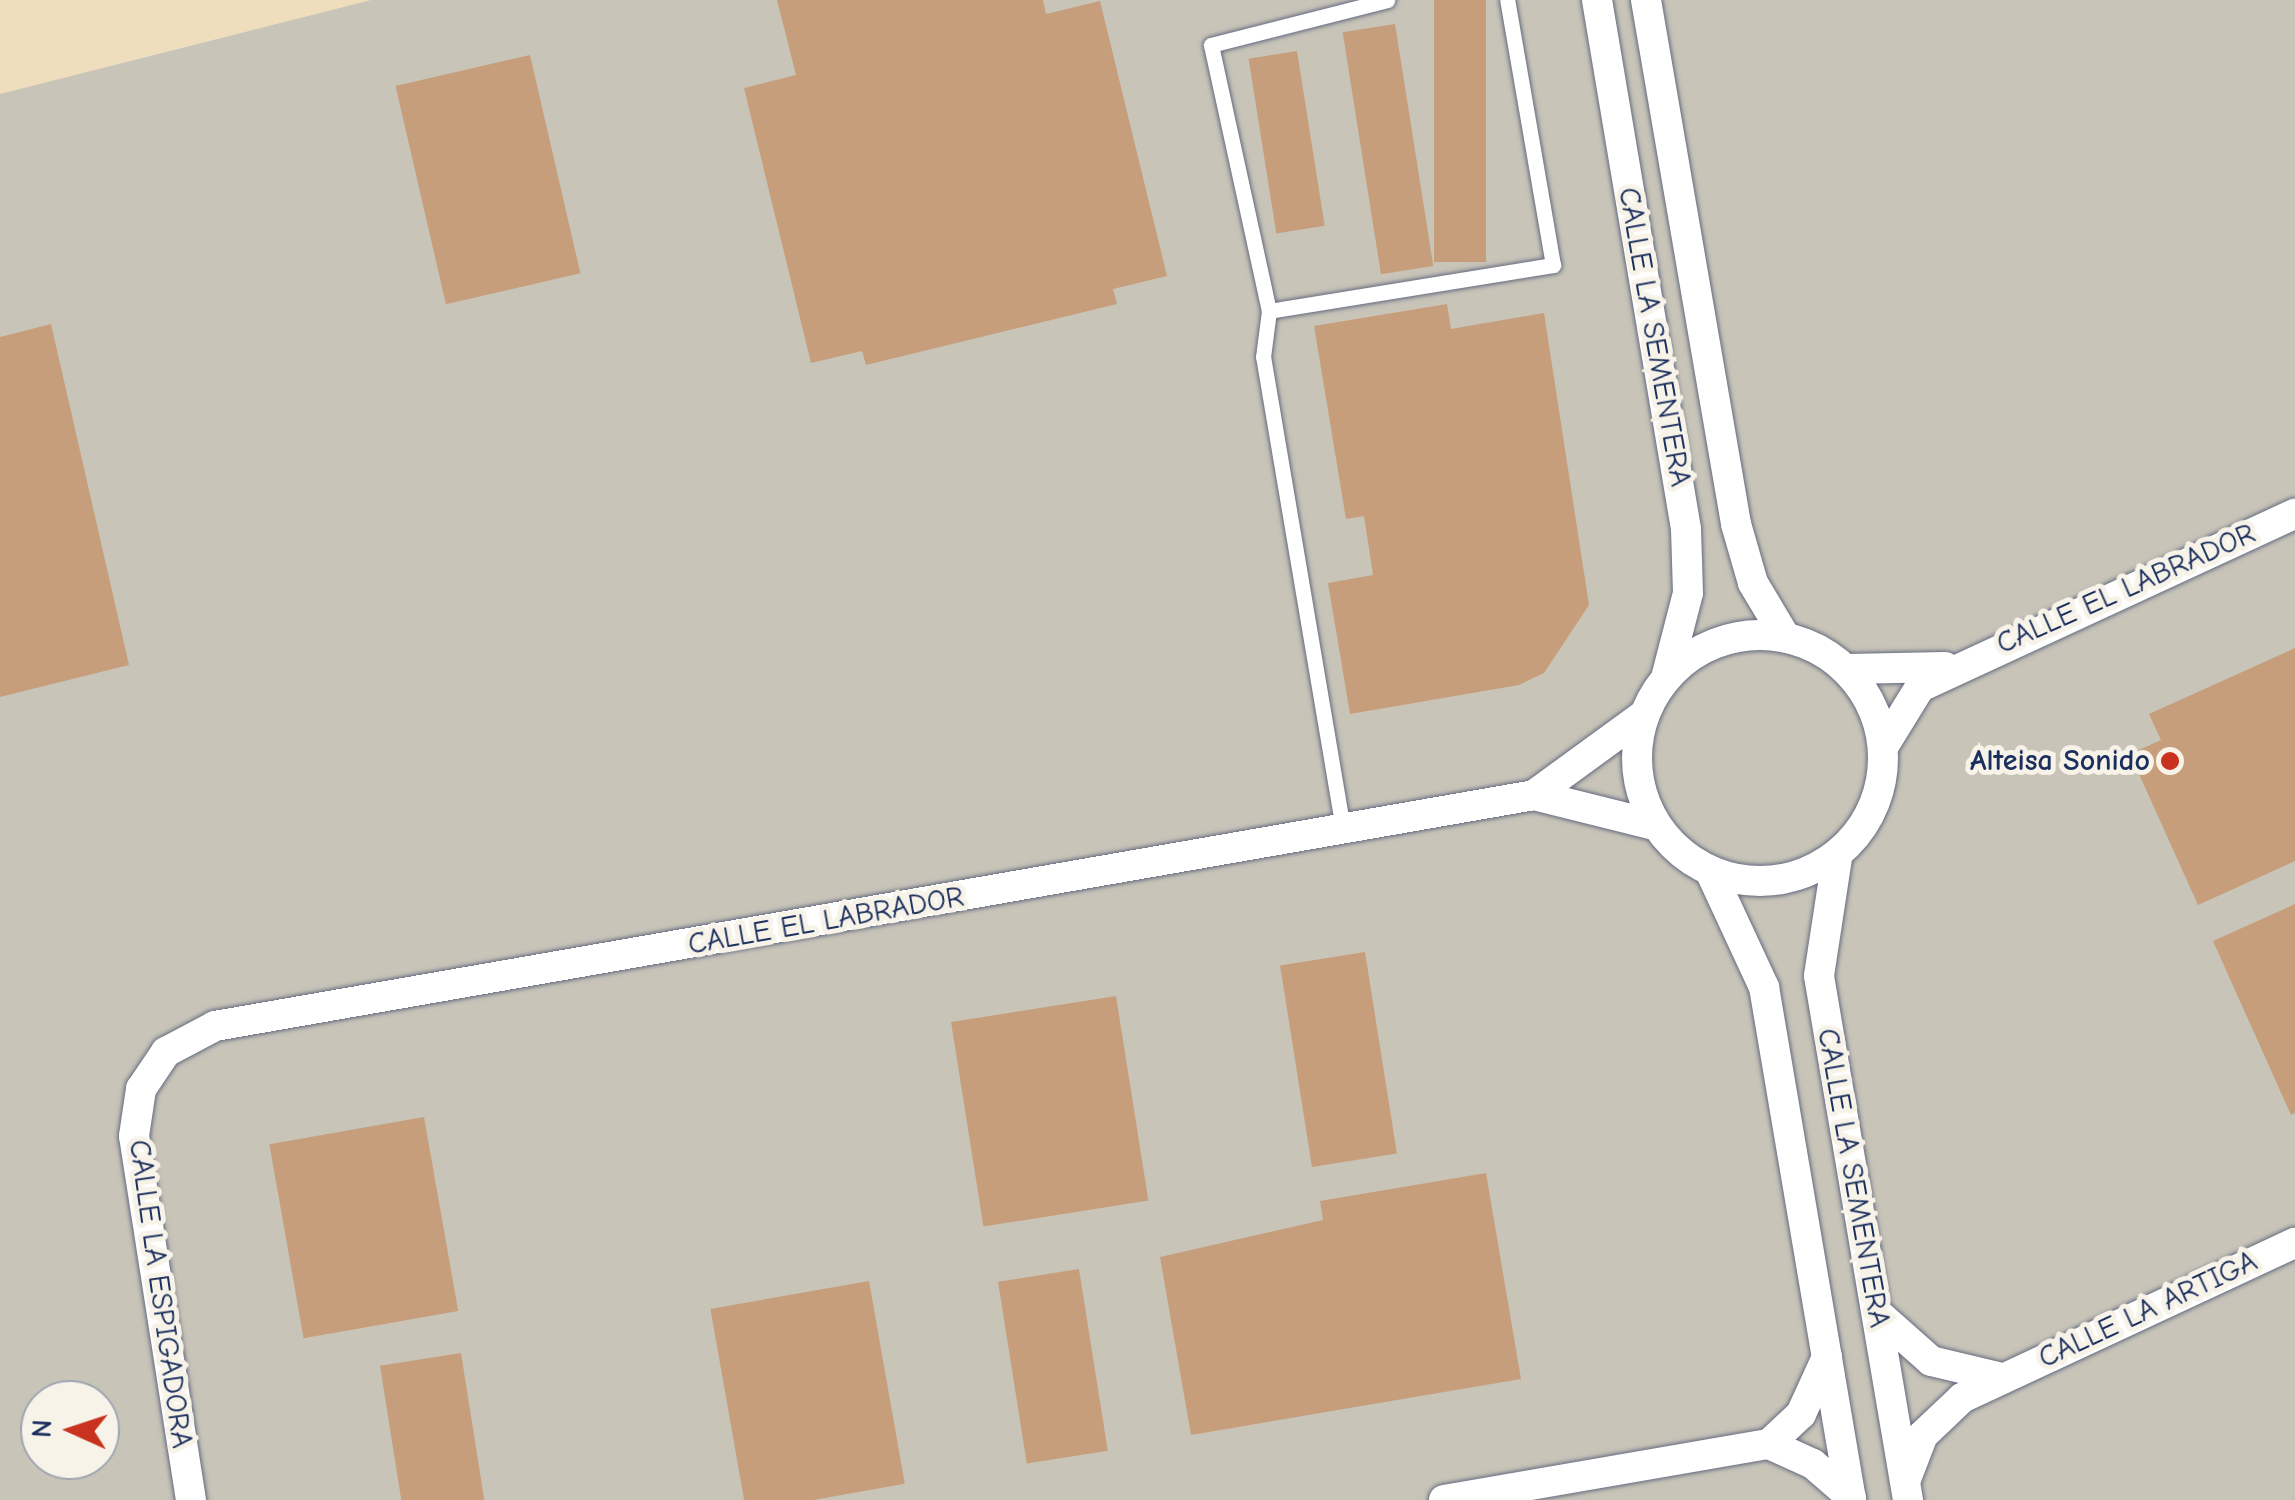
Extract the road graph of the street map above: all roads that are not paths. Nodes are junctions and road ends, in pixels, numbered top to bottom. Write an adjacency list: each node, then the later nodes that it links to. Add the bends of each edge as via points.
1 (1387, 0): 5 (lane, via 1211,45)
2 (1507, 0): 5 (lane, via 1553,265)
3 (1596, 0): 10 (street, CALLE LA SEMENTERA, via 1686,533 1688,593)
4 (1646, 0): 7 (street, CALLE LA SEMENTERA, via 1736,524 1753,582)
5 (1269, 311): 15 (lane, via 1263,357)
6 (2295, 514): 8 (street, CALLE EL LABRADOR)
7 (1784, 635): 9 (street); 10 (street, via 1721,639)
8 (1958, 665): 9 (street, CALLE EL LABRADOR); 12 (street, CALLE EL LABRADOR, via 1920,687)
9 (1847, 669): 12 (street, via 1872,705)
10 (1667, 674): 11 (street)
11 (1641, 718): 13 (street, CALLE EL LABRADOR); 14 (street, via 1636,773)
12 (1883, 747): 16 (street, via 1879,791)
13 (1534, 795): 14 (street, CALLE EL LABRADOR); 15 (street, CALLE EL LABRADOR)
14 (1654, 825): 17 (street)
15 (1343, 829): 18 (street, CALLE EL LABRADOR, via 215,1026 166,1052)
16 (1837, 858): 17 (street, via 1772,881); 20 (street, CALLE LA SEMENTERA, via 1819,976)
17 (1711, 872): 21 (street, CALLE LA SEMENTERA, via 1764,987)
18 (141, 1089): 26 (street, CALLE LA ESPIGADORA, via 134,1136)
19 (2295, 1242): 22 (street, CALLE LA ARTIGA)
20 (1876, 1312): 22 (street, CALLE LA ARTIGA, via 1944,1368); 24 (street, CALLE LA SEMENTERA)
21 (1827, 1356): 23 (street, via 1801,1414); 25 (street, CALLE LA SEMENTERA)
22 (2001, 1377): 24 (street, CALLE LA ARTIGA, via 1936,1420)
23 (1770, 1444): 25 (street, via 1813,1464); 27 (street)
24 (1906, 1491)
25 (1851, 1498)
26 (191, 1500)
27 (1444, 1500)

